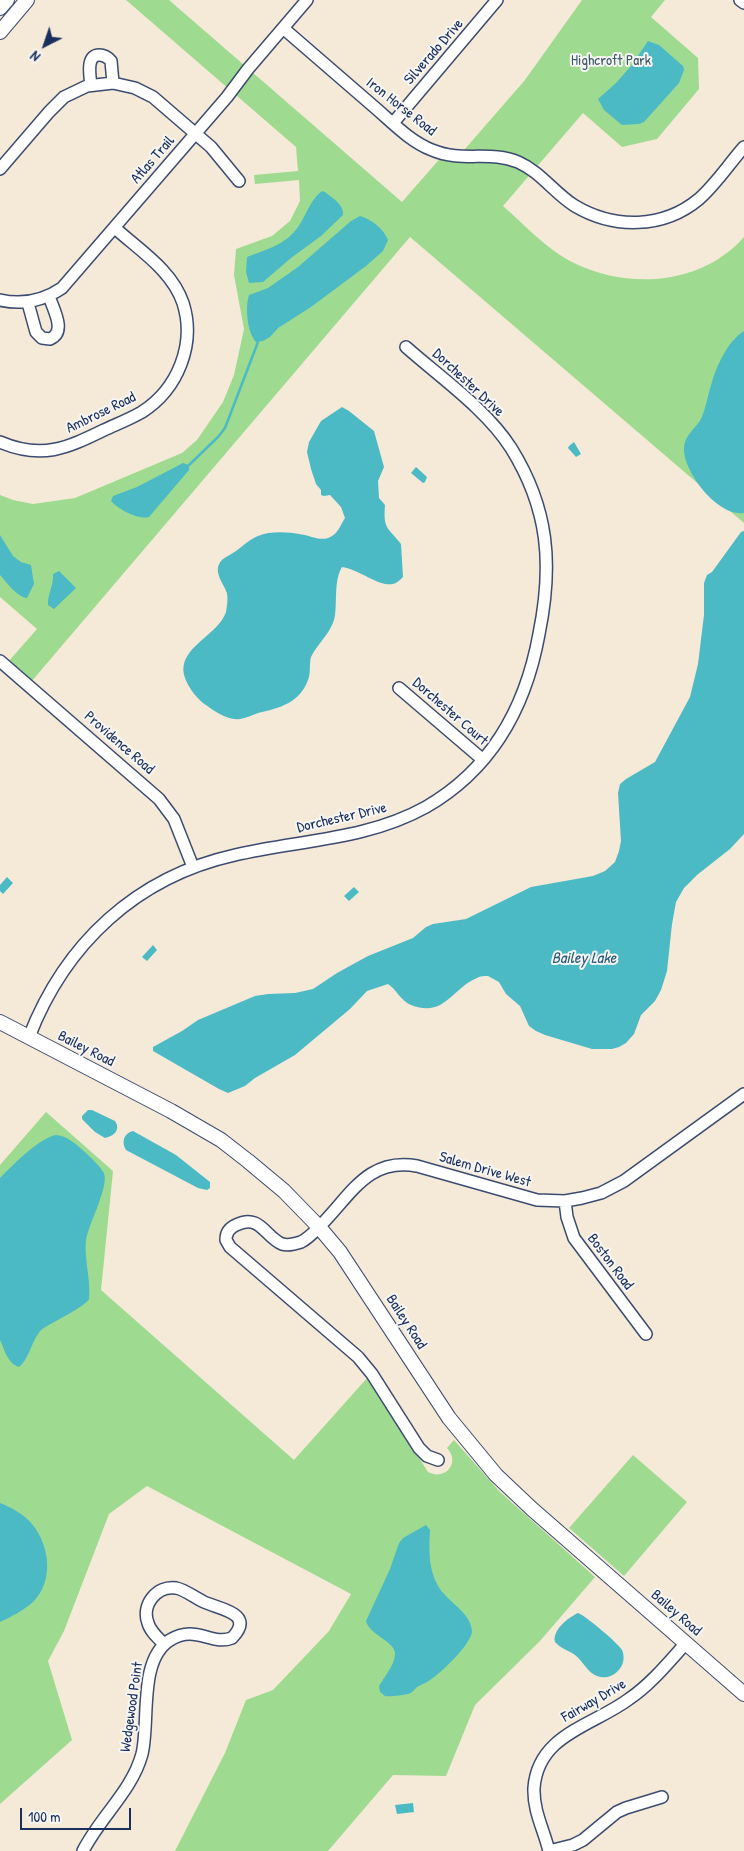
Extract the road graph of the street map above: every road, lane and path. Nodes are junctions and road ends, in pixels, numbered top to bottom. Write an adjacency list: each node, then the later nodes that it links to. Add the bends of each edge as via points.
1 (7, 0): 7 (main road)
2 (27, 0): 9 (main road)
3 (307, 0): 8 (street, Atlas Trail)
4 (497, 0): 12 (street, Silverado Drive)
5 (740, 0): 6 (street)
6 (744, 3)
7 (0, 8)
8 (283, 28): 12 (street, Iron Horse Road); 13 (street, Atlas Trail)
9 (0, 32)
10 (113, 83): 11 (street); 11 (street, via 111,61 99,54 90,63); 13 (street, via 145,92)
11 (91, 85): 15 (street, via 72,92 56,104)
12 (393, 123): 14 (street, Iron Horse Road, via 419,144 444,154 496,157 519,162 573,204 590,214 622,223 656,220 689,206)
13 (196, 134): 16 (street, via 222,159); 17 (street, Atlas Trail)
14 (744, 148)
15 (0, 169)
16 (239, 182)
17 (114, 228): 18 (street, Atlas Trail, via 66,284); 22 (street, Ambrose Road, via 160,268 177,290 187,325 186,349 179,370 161,396 141,412 70,446 39,451)
18 (49, 296): 20 (street, Atlas Trail); 20 (street, via 59,328 50,339 42,338 36,332)
19 (0, 300): 20 (street, Atlas Trail)
20 (28, 303)
21 (406, 347): 25 (street, Dorchester Drive, via 478,409 510,446 524,471 541,515 547,581 535,655 513,716)
22 (0, 442)
23 (0, 661): 26 (street, Providence Road, via 159,799 174,819)
24 (399, 688): 25 (street, Dorchester Court)
25 (482, 759): 26 (street, Dorchester Drive, via 441,797 392,823 348,835 235,854)
26 (193, 867): 28 (street, Dorchester Drive, via 140,894 108,918 58,977)
27 (0, 1022): 28 (main road, Bailey Road)
28 (29, 1037): 31 (main road, Bailey Road, via 221,1140 273,1181)
29 (744, 1094): 30 (street, Salem Drive West, via 624,1181 601,1193)
30 (565, 1201): 31 (street, Salem Drive West, via 536,1200 417,1166 398,1164 376,1170 364,1179); 32 (street, Boston Road, via 574,1238)
31 (319, 1227): 33 (street, Salem Drive West, via 302,1241 288,1245 277,1241 252,1222 238,1224 227,1233 226,1240 230,1248 358,1356 419,1448); 34 (main road, Bailey Road, via 350,1266 449,1418 486,1463 532,1509)
32 (646, 1334)
33 (438, 1460)
34 (686, 1643): 36 (main road, Bailey Road); 39 (street, Fairway Drive, via 630,1699 571,1731 546,1754 537,1775 534,1800)
35 (164, 1644): 35 (street, via 188,1633 227,1640 239,1630 238,1619 232,1612 182,1590 162,1590 150,1600 146,1615 150,1628); 38 (street, Wedgewood Point, via 150,1670 141,1755 129,1782)
36 (744, 1694)
37 (662, 1797): 39 (street, via 617,1812 583,1840)
38 (83, 1851)
39 (549, 1851)

